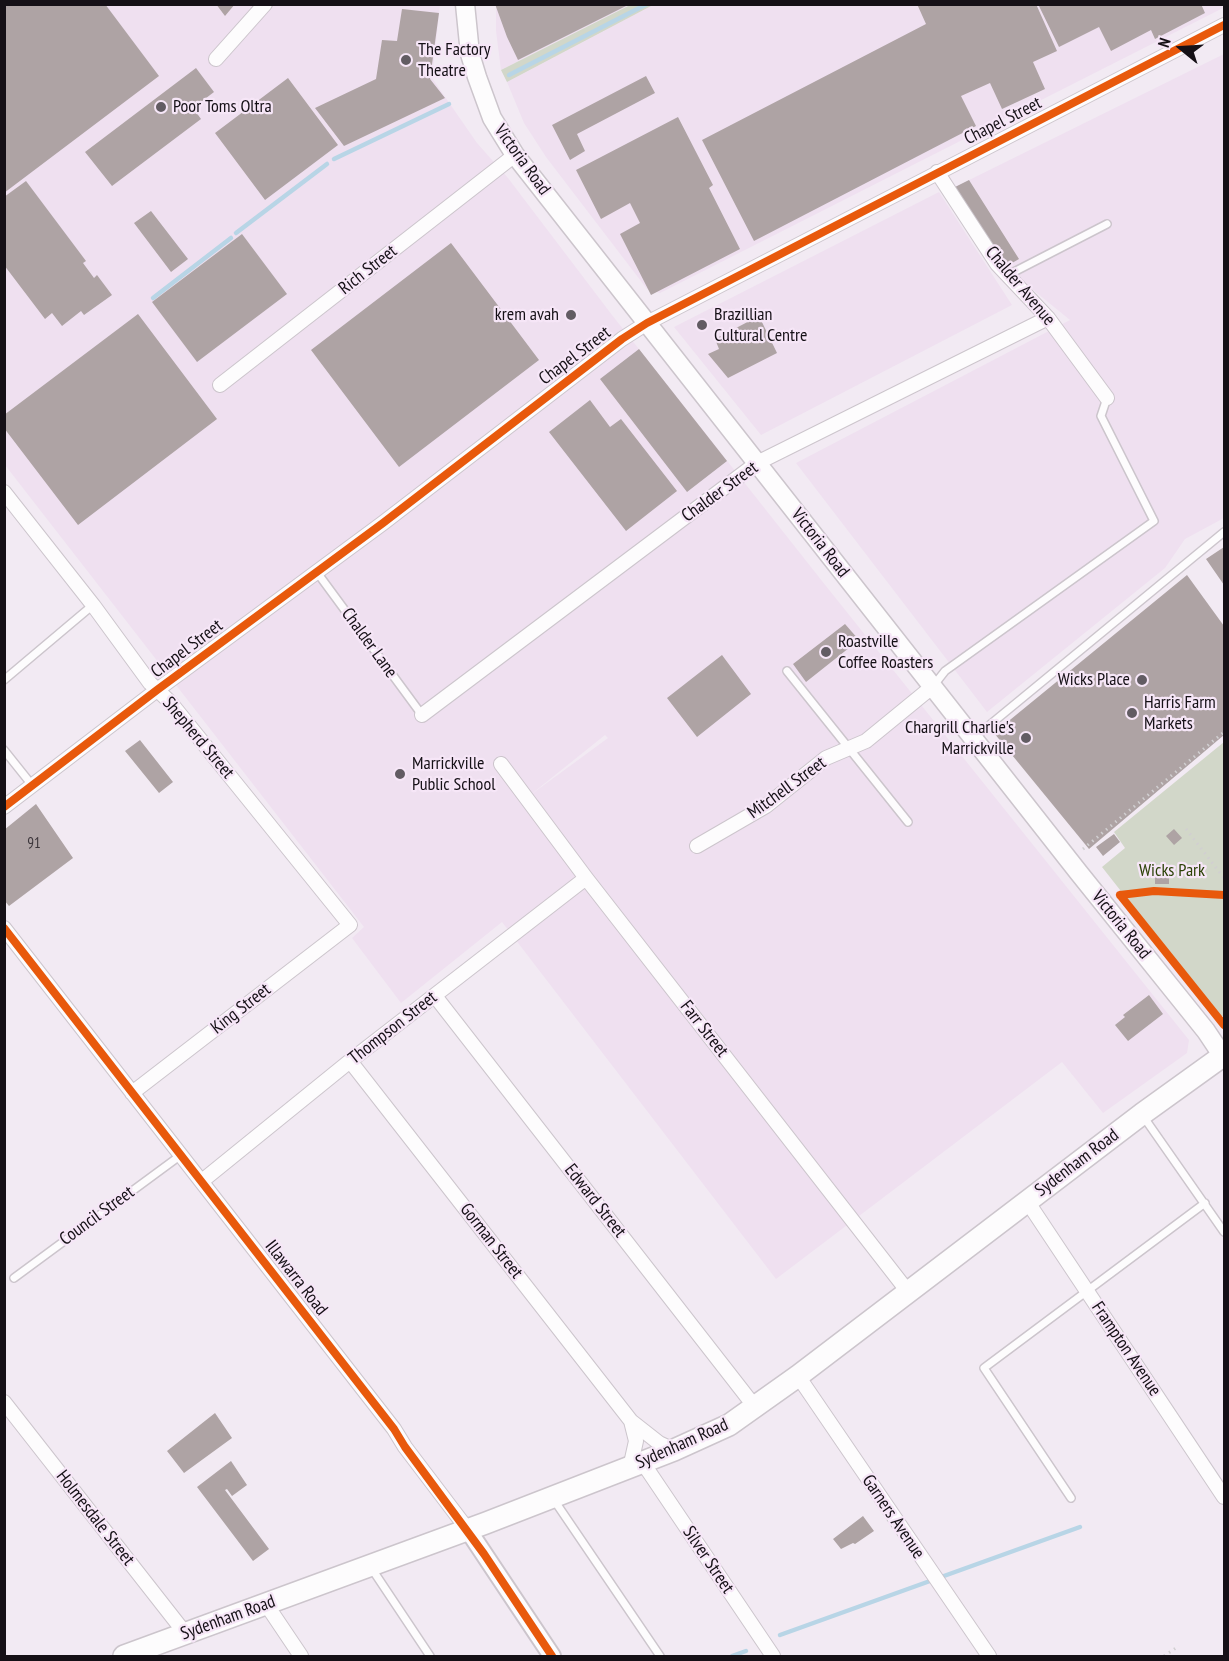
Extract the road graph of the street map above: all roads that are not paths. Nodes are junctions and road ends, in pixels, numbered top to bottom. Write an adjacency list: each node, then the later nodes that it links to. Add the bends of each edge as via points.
1 (265, 4): 4 (street)
2 (465, 4): 5 (main road, Victoria Road, via 470,54 477,78 492,118)
3 (1224, 25): 6 (street, Chapel Street)
4 (216, 59)
5 (515, 155): 10 (main road, Victoria Road); 11 (street, Rich Street)
6 (937, 172): 8 (street, Chalder Avenue); 10 (street, Chapel Street)
7 (1107, 224): 8 (lane)
8 (1007, 276): 9 (street, Chalder Avenue)
9 (1048, 318): 12 (street, Chalder Avenue); 13 (street, Chalder Street)
10 (647, 322): 13 (main road, Victoria Road); 16 (street, Chapel Street)
11 (220, 385)
12 (1107, 398): 20 (lane, via 1101,416 1154,521 945,671)
13 (757, 464): 20 (main road, Victoria Road); 22 (street, Chalder Street)
14 (4, 492): 17 (street, Shepherd Street)
15 (1224, 532): 23 (lane)
16 (316, 571): 21 (street, Chapel Street); 22 (lane, Chalder Lane)
17 (93, 605): 19 (lane); 21 (street, Shepherd Street)
18 (787, 671): 24 (lane)
19 (4, 680)
20 (932, 687): 23 (main road, Victoria Road); 24 (street, Mitchell Street, via 866,741)
21 (158, 690): 27 (street, Chapel Street); 32 (street, Shepherd Street)
22 (422, 715)
23 (973, 738): 35 (main road, Victoria Road)
24 (850, 747): 29 (lane); 30 (street, Mitchell Street, via 826,758 766,806)
25 (4, 750): 27 (lane)
26 (501, 764): 31 (street, Farr Street)
27 (32, 785): 28 (street, Chapel Street)
28 (4, 807)
29 (908, 822)
30 (697, 846)
31 (586, 878): 34 (street, Thompson Street); 46 (street, Farr Street)
32 (350, 925): 37 (street, King Street)
33 (4, 928): 37 (street, Illawarra Road)
34 (435, 996): 36 (street, Thompson Street); 49 (street, Edward Street)
35 (1224, 1056): 38 (main road, Sydenham Road)
36 (350, 1061): 40 (street, Thompson Street); 50 (street, Gorman Street)
37 (132, 1093): 39 (street, Illawarra Road)
38 (1142, 1114): 41 (main road, Sydenham Road); 42 (lane)
39 (181, 1155): 40 (street, Illawarra Road); 44 (lane, Council Street)
40 (202, 1181): 56 (street, Illawarra Road)
41 (1027, 1201): 45 (street, Frampton Avenue); 46 (main road, Sydenham Road)
42 (1204, 1203): 43 (lane); 45 (lane)
43 (1224, 1232)
44 (14, 1278)
45 (1087, 1291): 53 (street, Frampton Avenue); 55 (lane, via 984,1368)
46 (909, 1293): 47 (main road, Sydenham Road)
47 (798, 1376): 49 (main road, Sydenham Road); 66 (street, Garners Avenue)
48 (4, 1402): 59 (street, Holmesdale Street)
49 (755, 1407): 51 (main road, Sydenham Road, via 729,1425)
50 (631, 1421): 51 (street, Gorman Street); 52 (street)
51 (674, 1450): 52 (main road, Sydenham Road)
52 (636, 1465): 54 (main road, Sydenham Road); 65 (street, Silver Street)
53 (1224, 1497)
54 (552, 1498): 56 (main road, Sydenham Road); 64 (lane)
55 (1071, 1498)
56 (468, 1530): 57 (main road, Sydenham Road); 63 (street, Illawarra Road)
57 (370, 1566): 58 (main road, Sydenham Road); 62 (lane)
58 (266, 1604): 59 (main road, Sydenham Road); 61 (street)
59 (185, 1633): 60 (main road, Sydenham Road)
60 (124, 1656)
61 (301, 1656)
62 (430, 1656)
63 (552, 1656)
64 (660, 1656)
65 (773, 1656)
66 (989, 1656)

